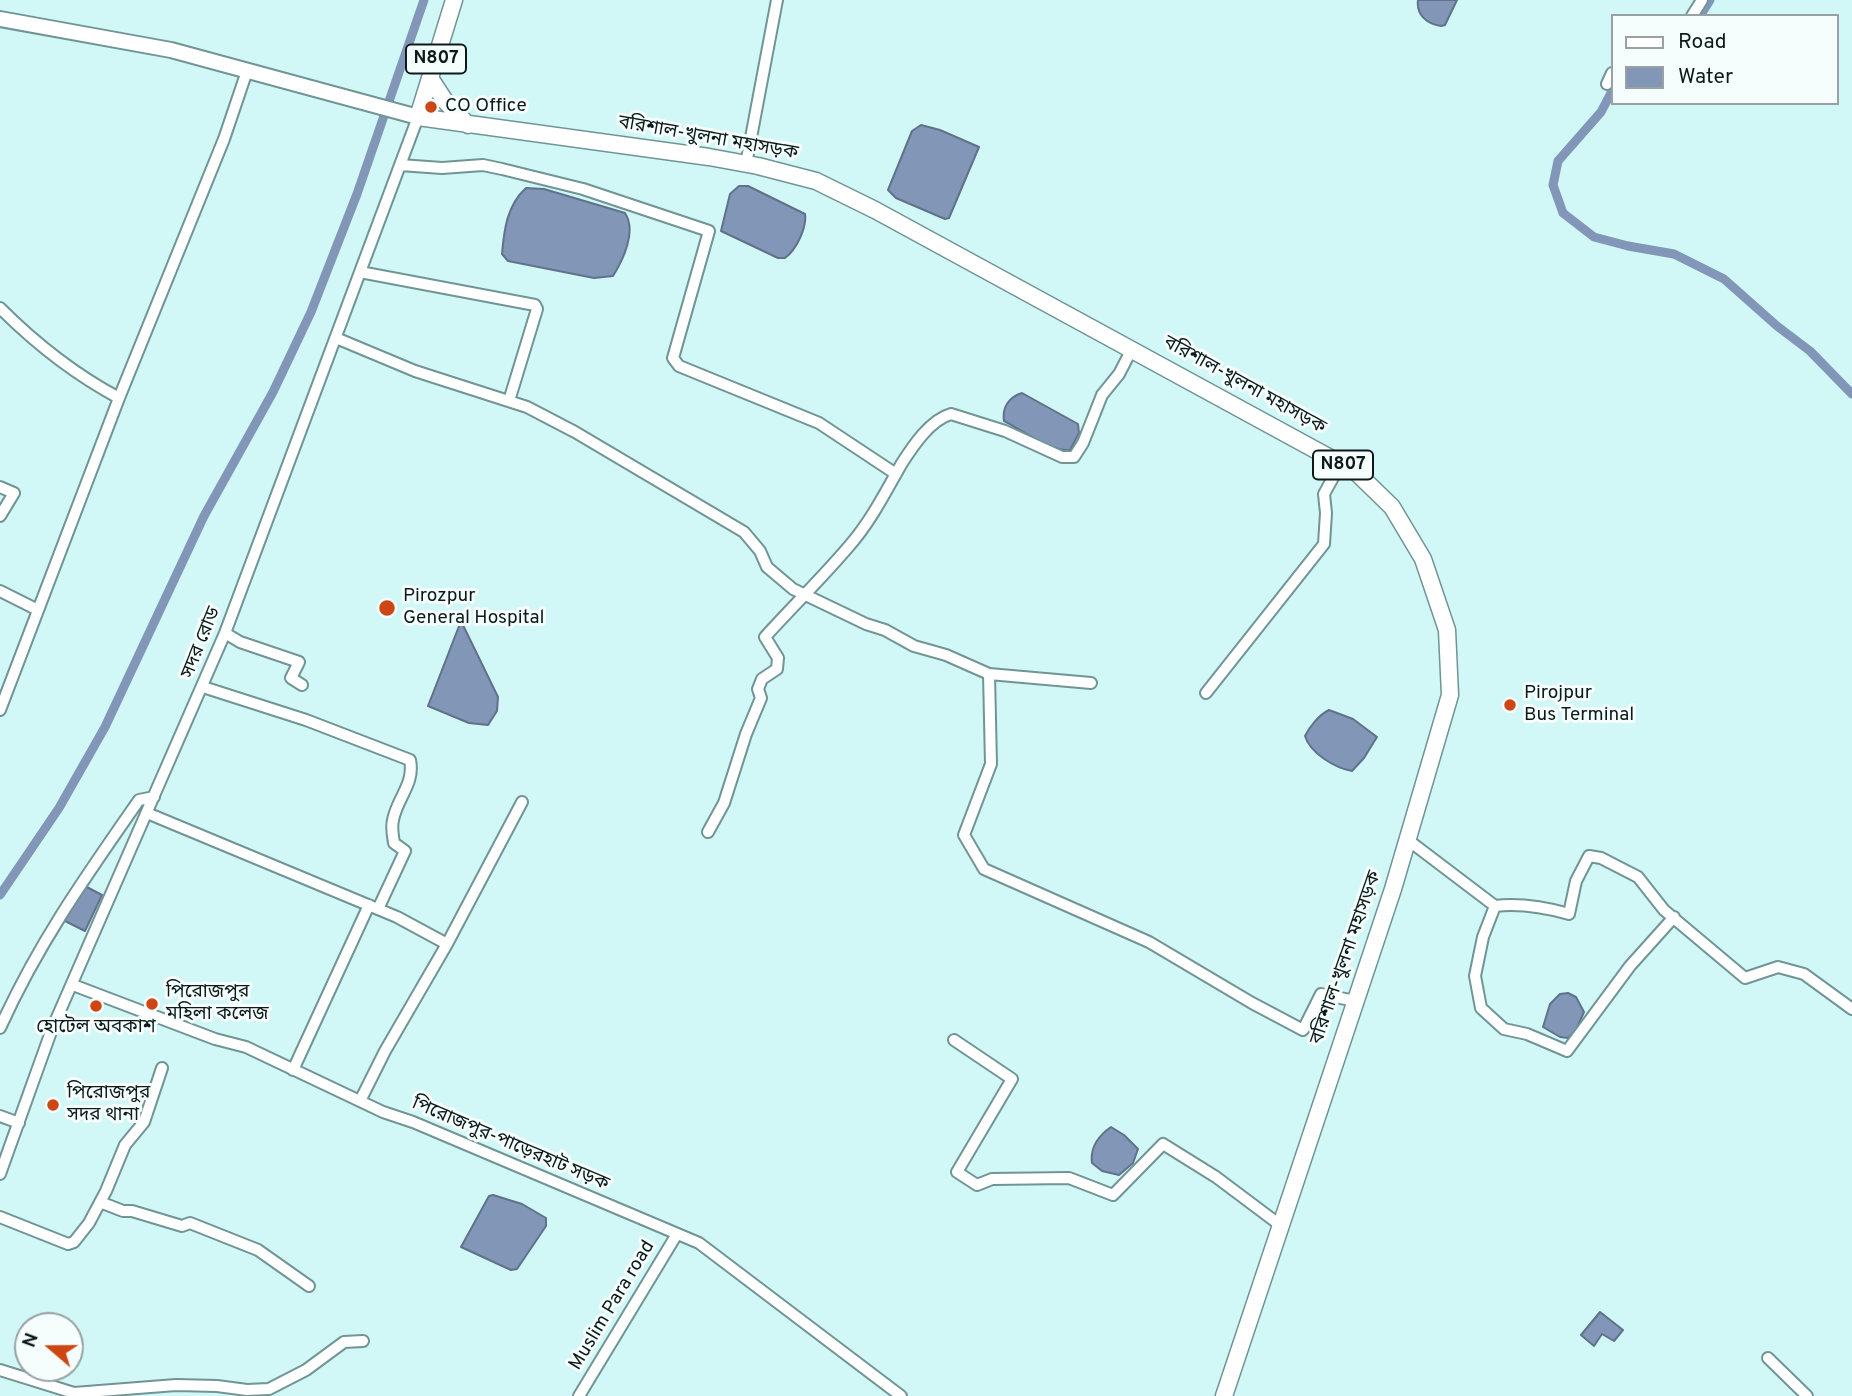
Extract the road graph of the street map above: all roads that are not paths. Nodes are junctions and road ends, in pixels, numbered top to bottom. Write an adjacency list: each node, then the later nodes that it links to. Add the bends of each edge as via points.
1 (454, 0): 5 (highway, N807)
2 (777, 0): 9 (street)
3 (0, 19): 4 (main road, via 171,50)
4 (247, 71): 6 (main road); 14 (street, via 220,150)
5 (430, 78): 6 (highway, N807); 7 (highway, N807)
6 (418, 117): 7 (highway, বরিশাল-খুলনা মহাসড়ক / N807); 8 (street, সদর রোড)
7 (468, 125): 9 (highway, বরিশাল-খুলনা মহাসড়ক / N807)
8 (400, 164): 10 (street, সদর রোড); 17 (street, via 502,169 583,189 709,231 673,358 679,366 819,422)
9 (746, 164): 13 (highway, বরিশাল-খুলনা মহাসড়ক / N807, via 816,181 875,209)
10 (360, 272): 12 (street, সদর রোড); 15 (street, via 535,305)
11 (0, 308): 14 (street, via 60,361)
12 (336, 338): 15 (street, via 415,371); 23 (street, সদর রোড)
13 (1132, 349): 16 (highway, বরিশাল-খুলনা মহাসড়ক / N807); 17 (street, via 1102,395 1074,457 1062,457 1005,431 951,414 928,430)
14 (119, 398): 22 (street)
15 (509, 401): 21 (street, via 550,418 744,531 767,567)
16 (1341, 463): 28 (street, via 1324,494 1324,544); 34 (highway, বরিশাল-খুলনা মহাসড়ক / N807, via 1392,507 1423,559 1447,631 1450,695)
17 (896, 474): 21 (street, via 869,519)
18 (0, 487): 19 (street, via 15,493)
19 (0, 516)
20 (0, 591): 22 (street)
21 (804, 596): 24 (street); 33 (street, via 765,637 778,658 777,669 762,679 761,698 724,803)
22 (38, 610): 29 (street)
23 (225, 633): 26 (street, via 299,662 291,678); 27 (street, সদর রোড)
24 (989, 674): 25 (street); 40 (street, via 990,764 964,835 984,869 1149,942 1303,1030 1321,994)
25 (1091, 683)
26 (302, 685)
27 (203, 687): 30 (street, সদর রোড); 36 (street, via 306,720 410,761 410,784 393,819 392,833 394,843 405,851)
28 (1206, 693)
29 (0, 710)
30 (154, 797): 32 (street, সদর রোড); 42 (street, via 139,800 68,901)
31 (523, 802): 38 (street)
32 (147, 813): 36 (street); 39 (street, সদর রোড)
33 (708, 832)
34 (1408, 840): 35 (street); 40 (highway, বরিশাল-খুলনা মহাসড়ক / N807)
35 (1495, 906): 37 (street, via 1544,906 1569,914 1576,881 1588,856 1639,877); 37 (street, via 1475,976 1481,1008 1504,1029 1567,1051 1630,966)
36 (374, 907): 38 (street); 45 (street)
37 (1674, 917): 41 (street, via 1745,978 1778,967 1804,974)
38 (447, 944): 46 (street)
39 (73, 985): 45 (street, পিরোজপুর-পাড়েরহাট সড়ক, via 246,1047); 48 (street, সদর রোড, via 52,1029)
40 (1355, 1001): 52 (highway, বরিশাল-খুলনা মহাসড়ক / N807)
41 (1852, 1009)
42 (0, 1028)
43 (954, 1040): 52 (street, via 1012,1079 957,1172 976,1185 992,1179 1069,1178 1113,1195 1163,1144)
44 (162, 1069): 50 (street, via 144,1122 125,1145)
45 (293, 1070): 46 (street, পিরোজপুর-পাড়েরহাট সড়ক)
46 (360, 1101): 53 (street, পিরোজপুর-পাড়েরহাট সড়ক)
47 (0, 1116): 48 (street)
48 (19, 1123): 49 (street, সদর রোড)
49 (0, 1174)
50 (100, 1202): 51 (street, via 89,1223 68,1244); 54 (street, via 182,1226 190,1223 258,1250)
51 (0, 1217)
52 (1280, 1225): 61 (highway, বরিশাল-খুলনা মহাসড়ক / N807)
53 (677, 1234): 59 (street, Muslim Para road); 60 (street, পিরোজপুর-পাড়েরহাট সড়ক, via 699,1244)
54 (309, 1286)
55 (363, 1341): 58 (street, via 344,1342)
56 (1768, 1358): 62 (street)
57 (0, 1370): 58 (street, via 74,1393 176,1385)
58 (268, 1393)
59 (579, 1396)
60 (901, 1396)
61 (1224, 1396)
62 (1807, 1396)

